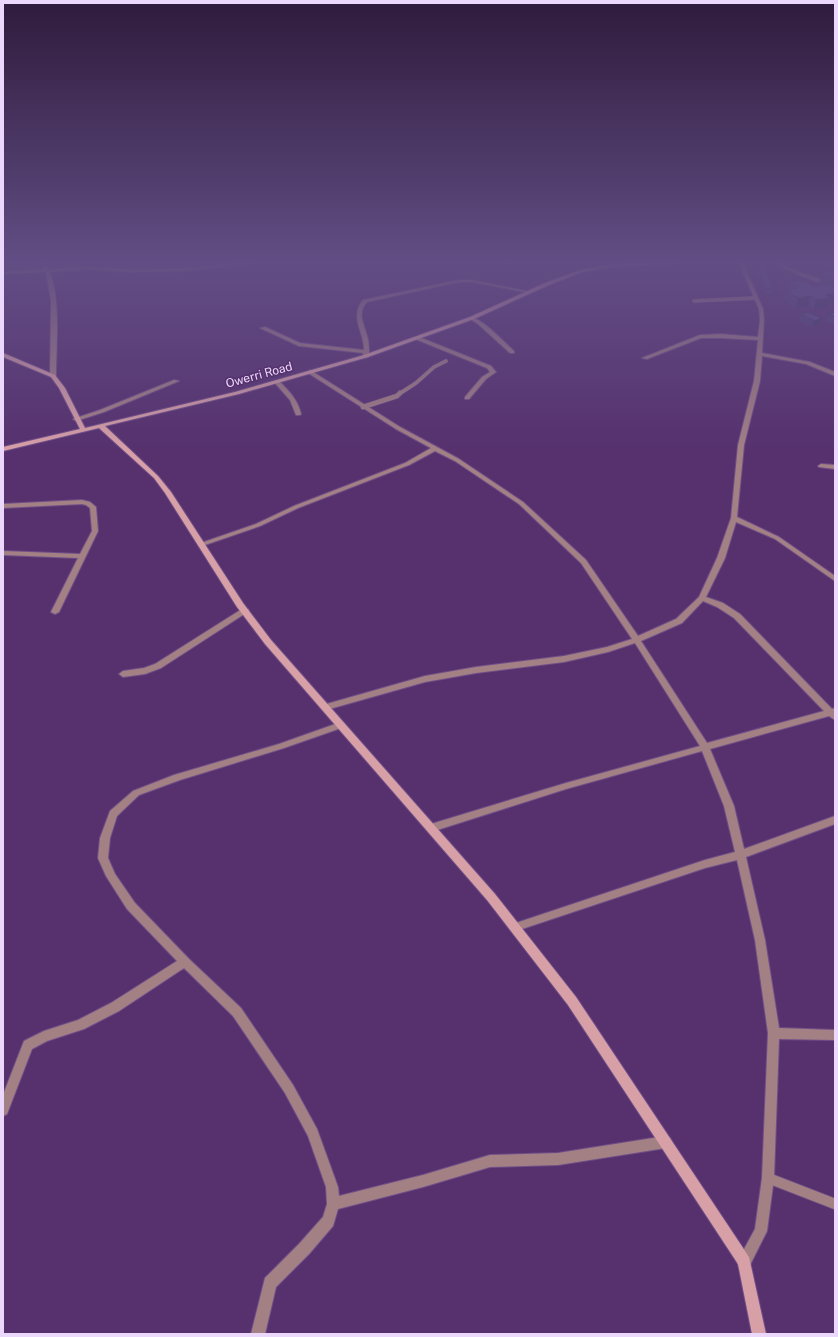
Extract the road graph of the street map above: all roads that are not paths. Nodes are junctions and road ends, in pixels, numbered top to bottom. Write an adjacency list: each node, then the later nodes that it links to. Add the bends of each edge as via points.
1 (53, 325): 17 (street)
2 (361, 325): 10 (street, via 366,342)
3 (452, 325): 7 (main road, Owerri Road)
4 (484, 325): 9 (street)
5 (761, 325): 8 (street)
6 (263, 328): 10 (street, via 299,344)
7 (417, 338): 10 (main road, Owerri Road); 20 (street, via 493,370)
8 (760, 339): 11 (street); 13 (street, via 704,336)
9 (512, 352)
10 (366, 354): 15 (main road, Owerri Road)
11 (759, 354): 16 (street, via 812,364); 31 (street, via 757,381 741,445)
12 (3, 355): 17 (main road)
13 (645, 358)
14 (446, 361): 21 (lane, via 397,396)
15 (310, 372): 19 (main road, Owerri Road); 21 (street)
16 (835, 374)
17 (53, 376): 23 (main road, via 58,381)
18 (176, 381): 23 (street)
19 (277, 382): 22 (street, via 291,396); 24 (main road, Owerri Road)
20 (467, 398)
21 (364, 407): 26 (street)
22 (298, 414)
23 (76, 419): 25 (main road)
24 (100, 425): 25 (main road, Owerri Road); 32 (main road, via 156,476)
25 (84, 430): 27 (main road, Owerri Road)
26 (436, 448): 32 (street, via 407,464 296,507 258,525); 39 (street, via 521,504 584,562)
27 (3, 449)
28 (821, 466): 29 (street)
29 (835, 467)
30 (3, 506): 34 (street, via 88,503 93,507 95,531)
31 (734, 518): 35 (street, via 777,538); 36 (street, via 721,558)
32 (203, 544): 37 (main road)
33 (3, 553): 34 (street)
34 (83, 556): 38 (street)
35 (835, 579)
36 (702, 598): 39 (street, via 679,621); 42 (street, via 720,605 737,616)
37 (245, 611): 40 (street, via 158,666); 41 (main road, via 268,642)
38 (55, 612)
39 (637, 640): 41 (street, via 564,659 426,679); 44 (street)
40 (123, 674)
41 (326, 707): 43 (main road)
42 (833, 713): 44 (street)
43 (341, 725): 46 (main road); 49 (street, via 177,777 136,793 113,814 105,838 103,858 111,876 131,906)
44 (705, 747): 46 (street, via 566,786); 47 (street, via 729,806)
45 (835, 820): 47 (street)
46 (431, 828): 48 (main road)
47 (739, 855): 48 (street); 50 (street, via 760,940)
48 (516, 927): 53 (main road, via 572,1001)
49 (185, 962): 52 (street, via 115,1007 80,1025 44,1036 28,1045); 55 (street, via 237,1012 289,1089 313,1134 332,1187)
50 (774, 1033): 51 (street); 54 (street)
51 (835, 1035)
52 (3, 1110)
53 (666, 1142): 55 (street, via 558,1159 490,1161); 57 (main road)
54 (768, 1178): 56 (lane); 57 (street, via 761,1231)
55 (333, 1204): 58 (street, via 328,1221 270,1283)
56 (835, 1204)
57 (744, 1262): 59 (main road)
58 (258, 1334)
59 (759, 1334)

